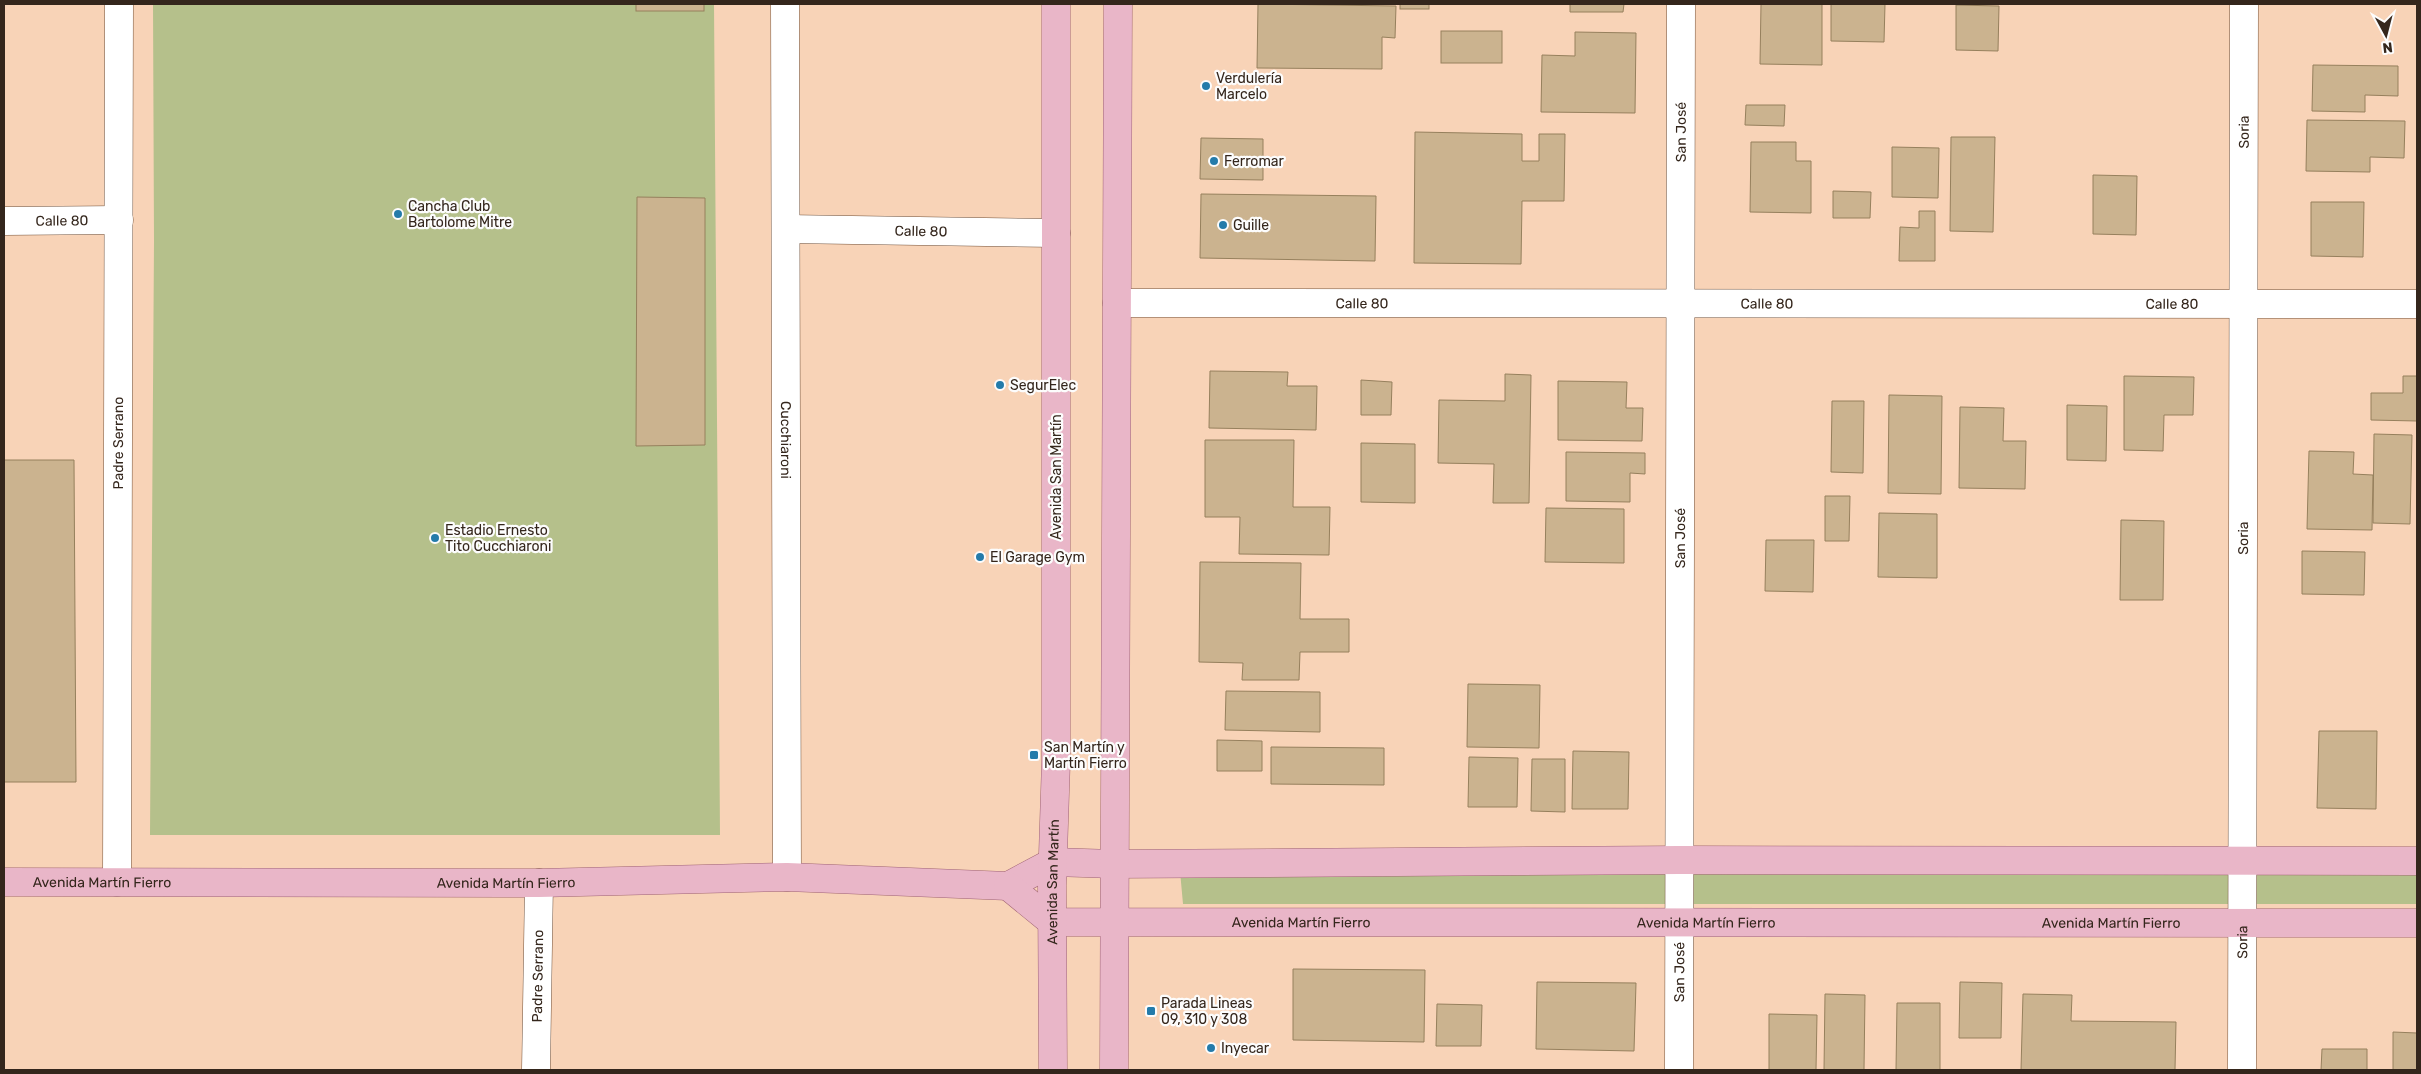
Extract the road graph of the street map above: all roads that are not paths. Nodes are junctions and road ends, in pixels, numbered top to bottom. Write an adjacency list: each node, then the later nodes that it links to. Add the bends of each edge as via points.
1 (119, 4): 7 (street, Padre Serrano)
2 (785, 4): 9 (street, Cucchiaroni)
3 (1056, 4): 10 (main road, Avenida San Martín)
4 (1118, 4): 11 (main road)
5 (1681, 4): 12 (street, San José)
6 (2244, 4): 13 (street, Soria)
7 (119, 220): 8 (street, Calle 80); 22 (street, Padre Serrano)
8 (4, 221)
9 (786, 229): 10 (street, Calle 80); 20 (street, Cucchiaroni)
10 (1056, 233): 18 (main road, Avenida San Martín, via 1056,761)
11 (1117, 303): 12 (street, Calle 80); 19 (main road)
12 (1681, 303): 13 (street, Calle 80); 15 (street, San José)
13 (2244, 303): 14 (street, Calle 80); 16 (street, Soria)
14 (2417, 304)
15 (1680, 860): 16 (main road); 19 (main road); 26 (street, San José)
16 (2243, 860): 17 (main road); 28 (street, Soria)
17 (2417, 860)
18 (1053, 862): 19 (main road); 24 (main road); 27 (main road, Avenida San Martín)
19 (1114, 864): 25 (main road)
20 (787, 877): 23 (main road, Avenida Martín Fierro); 24 (main road, Avenida Martín Fierro)
21 (4, 882): 22 (main road, Avenida Martín Fierro)
22 (117, 882): 23 (main road, Avenida Martín Fierro)
23 (539, 883): 30 (street, Padre Serrano)
24 (1008, 886): 27 (main road)
25 (1114, 920): 26 (main road, Avenida Martín Fierro); 27 (main road, Avenida Martín Fierro); 32 (main road)
26 (1680, 921): 28 (main road, Avenida Martín Fierro); 33 (street, San José)
27 (1052, 922): 31 (main road, Avenida San Martín)
28 (2242, 922): 29 (main road, Avenida Martín Fierro); 34 (street, Soria)
29 (2417, 923)
30 (536, 1070)
31 (1053, 1070)
32 (1114, 1070)
33 (1680, 1070)
34 (2242, 1070)

